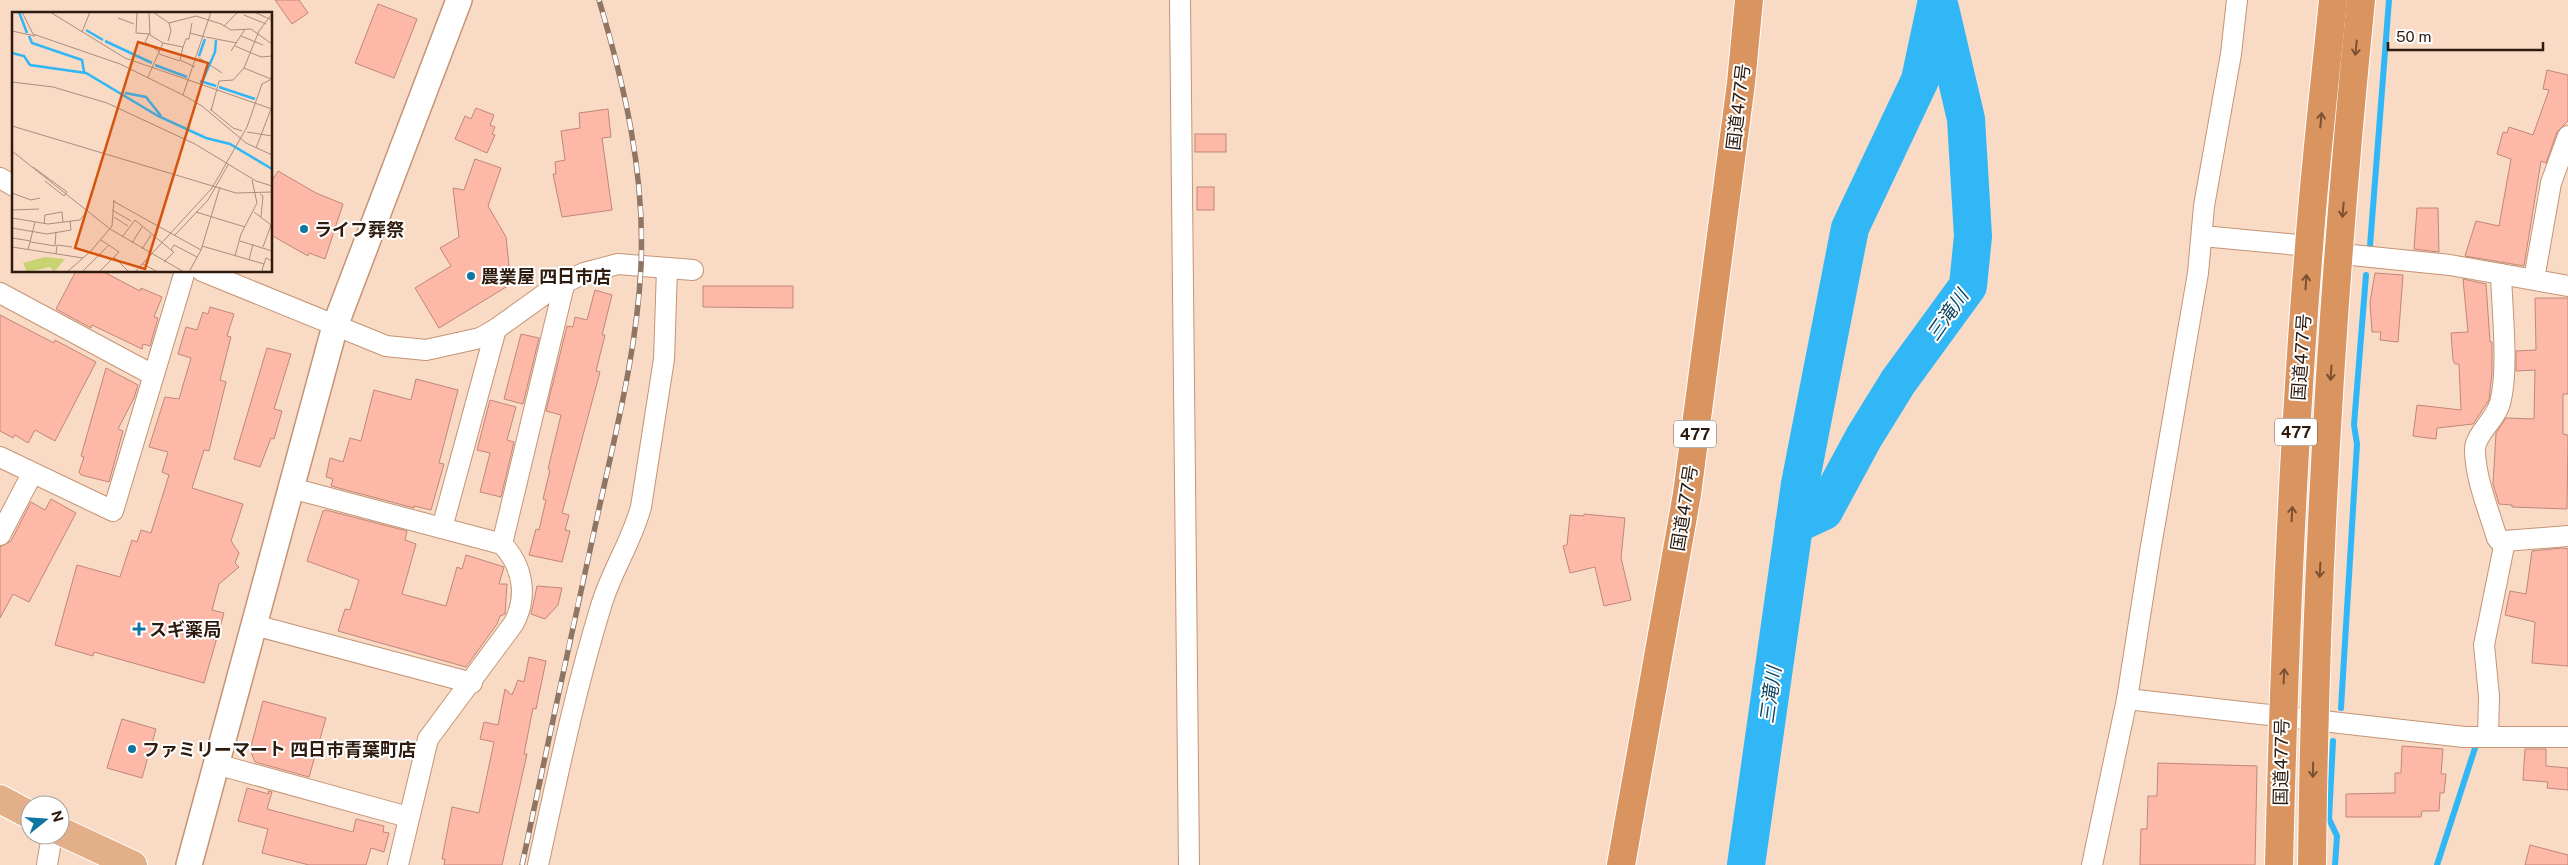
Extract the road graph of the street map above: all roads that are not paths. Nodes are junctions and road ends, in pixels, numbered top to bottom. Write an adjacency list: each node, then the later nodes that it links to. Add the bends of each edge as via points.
1 (1180, 0): 51 (street)
2 (1749, 0): 52 (highway, 国道477号 / 477, via 1739,102 1687,494)
3 (2237, 0): 10 (street)
4 (2332, 0): 11 (highway, 国道477号 / 477, one-way to 4)
5 (2361, 0): 12 (highway, 国道477号 / 477, one-way to 12)
6 (456, 1): 22 (street)
7 (2568, 136): 18 (street, via 2551,182)
8 (0, 178): 9 (street)
9 (12, 185)
10 (2202, 236): 11 (street); 35 (street)
11 (2309, 246): 12 (street); 36 (highway, 国道477号 / 477, one-way to 11, via 2293,476)
12 (2339, 254): 17 (street, via 2450,265); 37 (highway, 国道477号 / 477, one-way to 37, via 2324,480)
13 (667, 268): 14 (street); 19 (street, via 618,264); 50 (street, via 664,359 640,507 596,624 566,737)
14 (693, 270)
15 (184, 272): 24 (street)
16 (204, 272): 22 (street)
17 (2501, 274): 18 (street); 32 (street, via 2500,405 2475,448 2477,469 2497,538)
18 (2534, 279): 20 (street)
19 (565, 281): 23 (street); 31 (street)
20 (2568, 286)
21 (0, 293): 24 (street)
22 (335, 326): 23 (street, via 386,346 426,350 480,338); 27 (street)
23 (496, 329): 28 (street)
24 (153, 375): 26 (street, via 113,511)
25 (0, 457): 26 (street)
26 (32, 474): 29 (street)
27 (291, 488): 28 (street); 33 (street)
28 (442, 528): 31 (street)
29 (0, 535)
30 (2568, 536): 32 (street, via 2505,541)
31 (502, 544): 34 (street, via 516,562 522,579 520,612)
32 (2504, 546): 38 (street, via 2484,644 2489,696)
33 (254, 625): 34 (street); 40 (street)
34 (472, 682): 43 (street, via 428,739)
35 (2127, 699): 36 (street); 53 (street)
36 (2282, 717): 37 (street); 54 (highway, 国道477号 / 477)
37 (2314, 721): 38 (street); 55 (highway, 国道477号 / 477, one-way to 55)
38 (2488, 736): 39 (street)
39 (2568, 737)
40 (216, 764): 43 (street); 48 (street)
41 (0, 799): 42 (main road)
42 (20, 810)
43 (408, 817): 49 (street)
44 (70, 836): 47 (main road)
45 (50, 845): 46 (street)
46 (47, 865)
47 (132, 865)
48 (188, 865)
49 (398, 865)
50 (538, 865)
51 (1189, 865)
52 (1621, 865)
53 (2092, 865)
54 (2279, 865)
55 (2312, 865)

